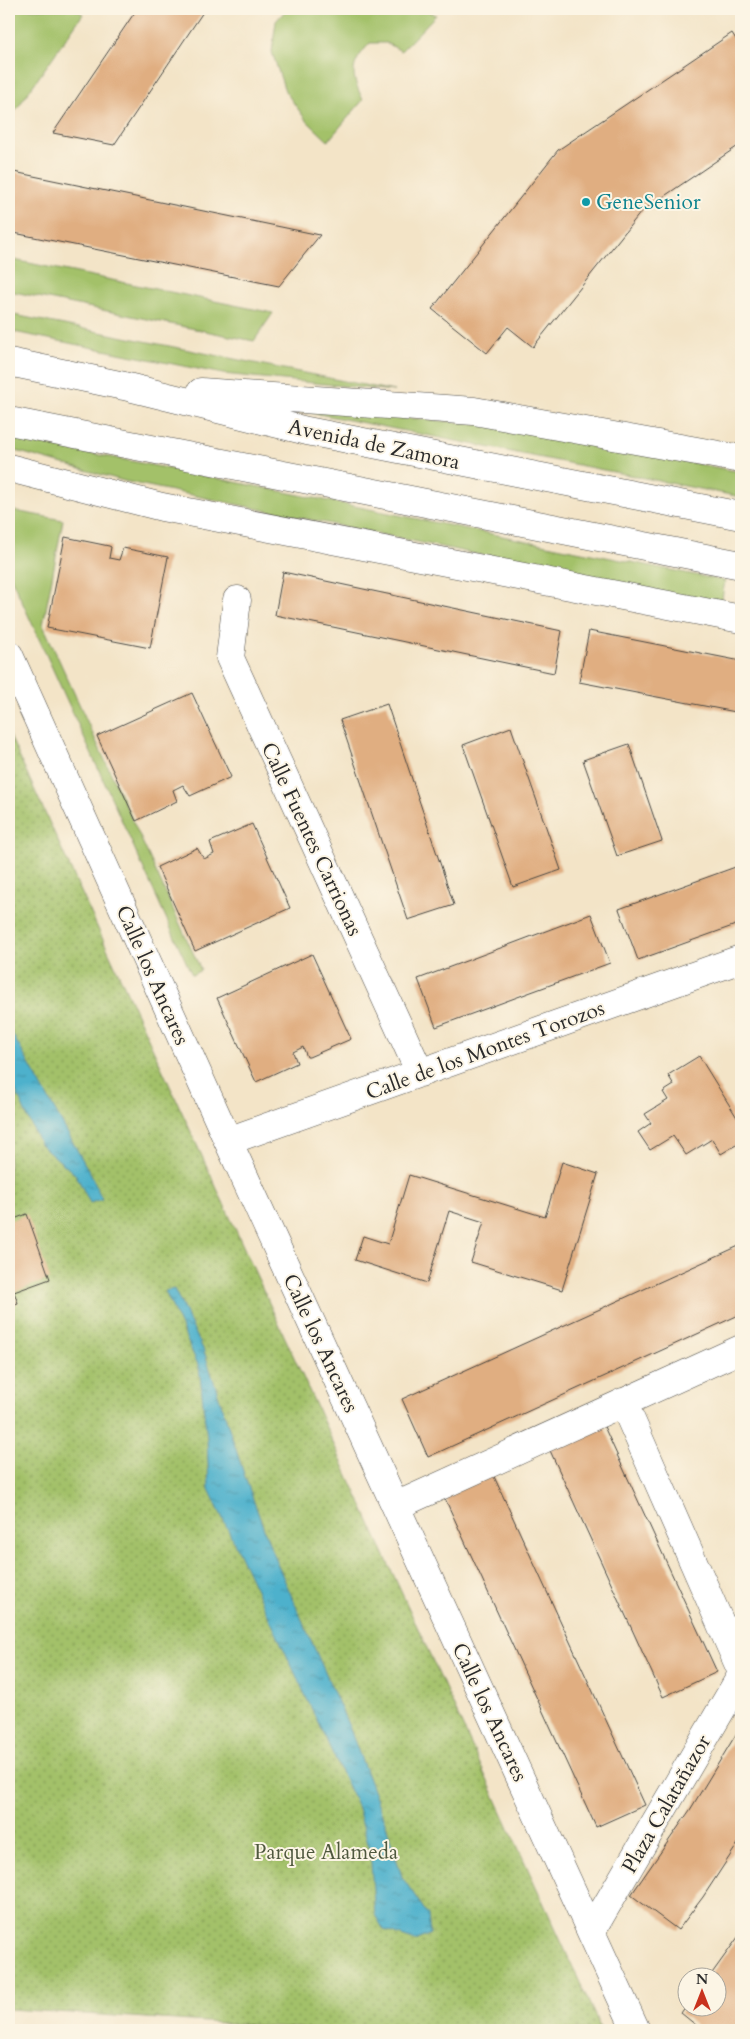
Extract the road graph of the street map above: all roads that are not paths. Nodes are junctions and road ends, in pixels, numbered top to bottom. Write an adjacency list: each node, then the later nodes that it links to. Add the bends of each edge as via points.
1 (9, 362): 2 (main road, Avenida de Zamora)
2 (124, 386): 4 (main road, via 474,411); 6 (main road, Avenida de Zamora, via 308,431)
3 (9, 421): 7 (main road)
4 (741, 459)
5 (9, 468): 9 (main road, via 162,507)
6 (741, 516)
7 (741, 565)
8 (237, 600): 12 (main road, Calle Fuentes Carrionas, via 230,658)
9 (741, 619)
10 (9, 655): 13 (main road, Calle los Ancares)
11 (741, 959): 12 (main road, Calle de los Montes Torozos)
12 (420, 1073): 13 (main road, Calle de los Montes Torozos)
13 (228, 1141): 16 (main road, Calle los Ancares)
14 (741, 1349): 15 (main road)
15 (623, 1402): 16 (main road); 17 (main road)
16 (396, 1506): 19 (main road, Calle los Ancares)
17 (741, 1670)
18 (741, 1676): 19 (main road, Plaza Calatañazor)
19 (591, 1932): 20 (main road, Calle los Ancares)
20 (636, 2030)

